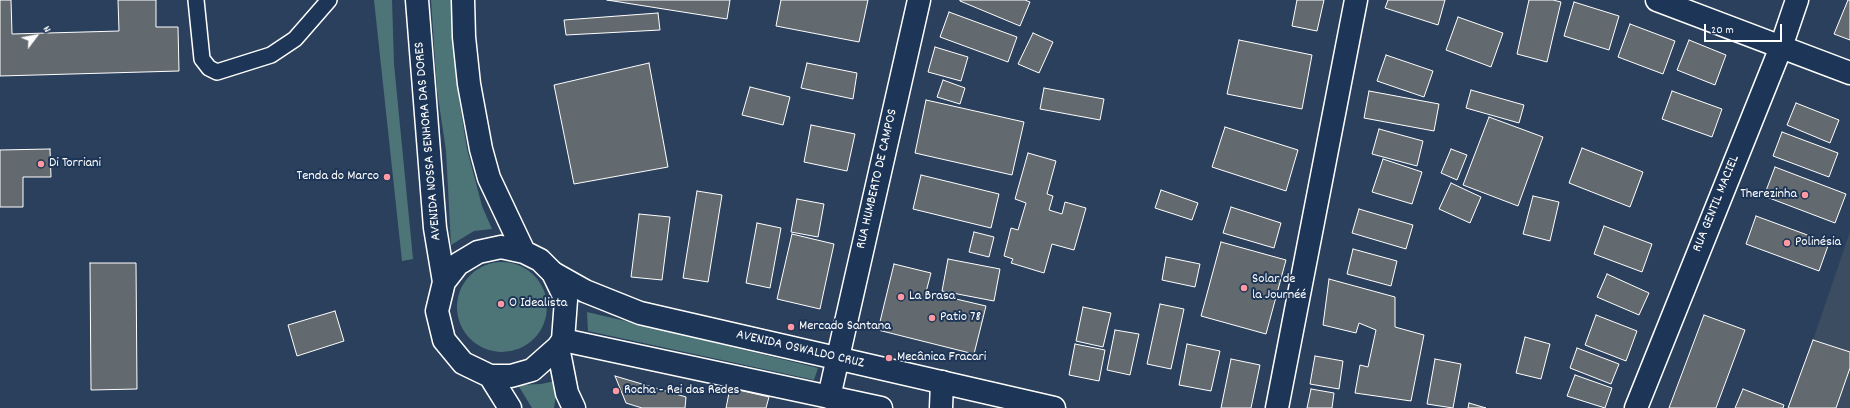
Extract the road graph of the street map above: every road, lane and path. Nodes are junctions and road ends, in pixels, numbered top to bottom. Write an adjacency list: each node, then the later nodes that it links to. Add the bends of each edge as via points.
1 (196, 0): 2 (lane, via 202,59 209,68 217,72 270,55 295,39)
2 (329, 0)
3 (417, 0): 13 (street, AVENIDA NOSSA SENHORA DAS DORES, via 435,228)
4 (463, 0): 11 (street, via 469,84 481,149 489,178)
5 (918, 0): 15 (street, RUA HUMBERTO DE CAMPOS)
6 (1356, 0): 24 (street)
7 (1657, 0): 9 (street)
8 (1797, 0): 9 (street, RUA GENTIL MACIEL)
9 (1781, 47): 10 (street); 25 (street, RUA GENTIL MACIEL)
10 (1850, 73)
11 (524, 252): 12 (street, via 540,260); 13 (street, via 501,247 478,252 458,264)
12 (553, 274): 14 (street, via 566,300); 15 (street, AVENIDA OSWALDO CRUZ, via 585,291 640,314)
13 (444, 282): 16 (street, via 437,311 444,340 463,363)
14 (561, 344): 16 (street, via 532,370 511,376); 18 (street); 19 (street)
15 (838, 358): 17 (street, AVENIDA OSWALDO CRUZ); 18 (street, RUA HUMBERTO DE CAMPOS)
16 (490, 376): 20 (street)
17 (942, 382): 22 (street); 23 (street, AVENIDA OSWALDO CRUZ)
18 (829, 397): 21 (street)
19 (568, 403)
20 (510, 408)
21 (881, 408)
22 (941, 408)
23 (1054, 408)
24 (1277, 408)
25 (1636, 408)

